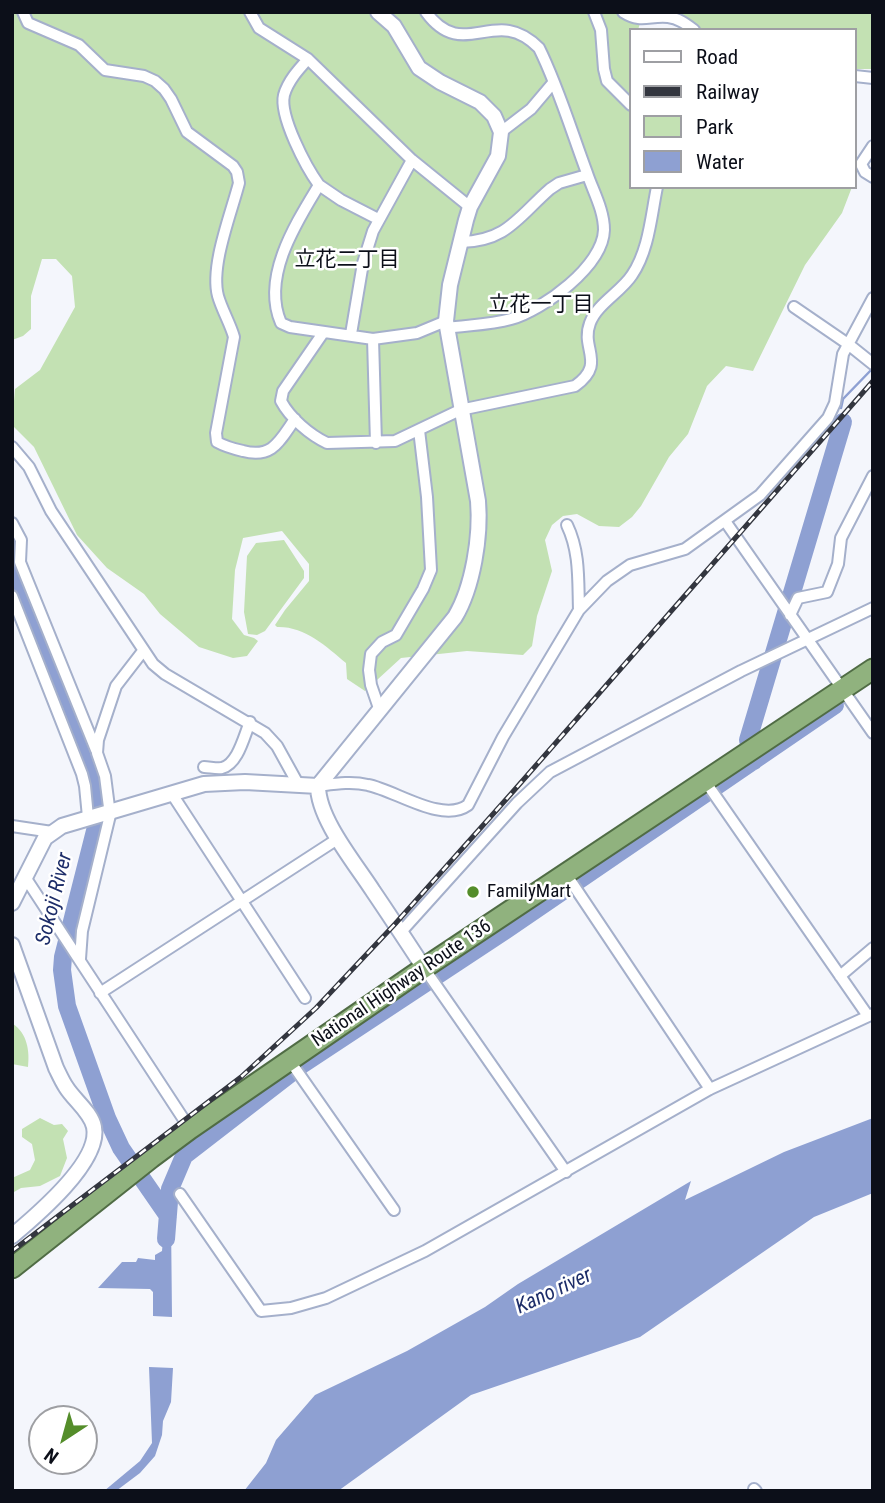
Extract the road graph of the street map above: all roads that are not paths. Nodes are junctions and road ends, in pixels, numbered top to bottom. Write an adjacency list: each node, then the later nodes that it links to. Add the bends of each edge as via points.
1 (23, 12): 30 (street, via 29,23 79,45 104,70 155,81 187,132 233,166 239,183 216,282 234,337 217,442 264,453)
2 (250, 12): 8 (street, via 259,28)
3 (378, 12): 11 (street, via 394,26 419,68 480,102)
4 (426, 12): 9 (street, via 437,26 453,34 500,29 519,33 539,48)
5 (594, 12): 10 (street, via 601,30 607,81)
6 (623, 12): 7 (street, via 638,19 668,17)
7 (691, 28)
8 (308, 59): 13 (street); 16 (street, via 287,86 283,104)
9 (552, 83): 11 (street); 14 (street)
10 (630, 104)
11 (502, 132): 18 (street, via 498,156)
12 (873, 146): 15 (street, via 862,164 864,172)
13 (412, 160): 18 (street); 19 (street)
14 (587, 175): 20 (street, via 550,189 503,232); 23 (street, via 604,230 602,243 589,263 533,310 492,323)
15 (873, 177)
16 (319, 185): 19 (street); 24 (street, via 290,233 274,299 281,323)
17 (657, 189): 29 (street, via 638,265 590,322 593,358 582,381)
18 (470, 206): 20 (street)
19 (378, 219): 25 (street, via 363,263)
20 (461, 243): 23 (street)
21 (873, 298): 27 (street)
22 (794, 307): 27 (street)
23 (446, 324): 26 (street); 29 (street)
24 (323, 332): 25 (street); 30 (street, via 283,391 281,401)
25 (351, 334): 26 (street)
26 (373, 339): 32 (street)
27 (848, 344): 28 (street); 35 (street, via 828,418 767,489)
28 (873, 364)
29 (460, 410): 31 (street); 46 (street, via 479,516 468,591 455,617)
30 (295, 419): 32 (street, via 327,443)
31 (419, 430): 32 (street, via 395,441); 46 (street, via 431,570 396,635 371,654 371,685)
32 (376, 443)
33 (12, 447): 43 (street, via 30,467 51,511)
34 (873, 475): 41 (street, via 841,538 838,564 827,592 798,598)
35 (725, 520): 40 (street, via 685,549 630,565); 41 (street)
36 (12, 523): 49 (street, via 21,540 20,562)
37 (567, 525): 40 (street, via 577,553)
38 (12, 596): 56 (street, via 82,774)
39 (873, 608): 42 (street)
40 (579, 610): 53 (street, via 503,737 474,796 461,809 423,806 366,784)
41 (790, 615): 42 (street)
42 (808, 640): 45 (street); 64 (street, via 550,772)
43 (143, 651): 47 (street, via 165,674); 49 (street, via 116,686)
44 (873, 669): 45 (highway, National Highway Route 136)
45 (843, 690): 48 (street); 51 (highway, National Highway Route 136)
46 (380, 710): 53 (street)
47 (250, 722): 50 (street, via 230,764); 52 (street, via 277,746)
48 (873, 733)
49 (97, 752): 55 (street, via 105,776)
50 (204, 767)
51 (705, 781): 60 (highway, National Highway Route 136); 69 (street)
52 (298, 784): 53 (street); 54 (street, via 224,782)
53 (318, 786): 59 (street, via 325,814)
54 (172, 794): 55 (street); 62 (street)
55 (108, 812): 56 (street); 67 (street)
56 (90, 817): 58 (street)
57 (12, 826): 58 (street)
58 (52, 832): 61 (street)
59 (339, 838): 62 (street); 64 (street)
60 (566, 874): 68 (highway, National Highway Route 136); 74 (street)
61 (25, 877): 63 (street); 67 (street)
62 (241, 901): 70 (street); 71 (street)
63 (12, 903)
64 (400, 933): 68 (street)
65 (873, 948): 69 (street)
66 (13, 949): 79 (street, via 56,1068 90,1118 94,1136 89,1154 65,1186)
67 (79, 957): 70 (street)
68 (430, 976): 73 (highway, National Highway Route 136); 76 (street)
69 (840, 976): 72 (street)
70 (100, 993): 75 (street)
71 (305, 998)
72 (870, 1015): 74 (street)
73 (290, 1061): 75 (highway, National Highway Route 136); 78 (street)
74 (710, 1089): 76 (street)
75 (190, 1129): 80 (highway, National Highway Route 136)
76 (566, 1172): 77 (street, via 425,1251 327,1298 261,1311)
77 (180, 1194)
78 (394, 1210)
79 (12, 1237)
80 (12, 1268)

